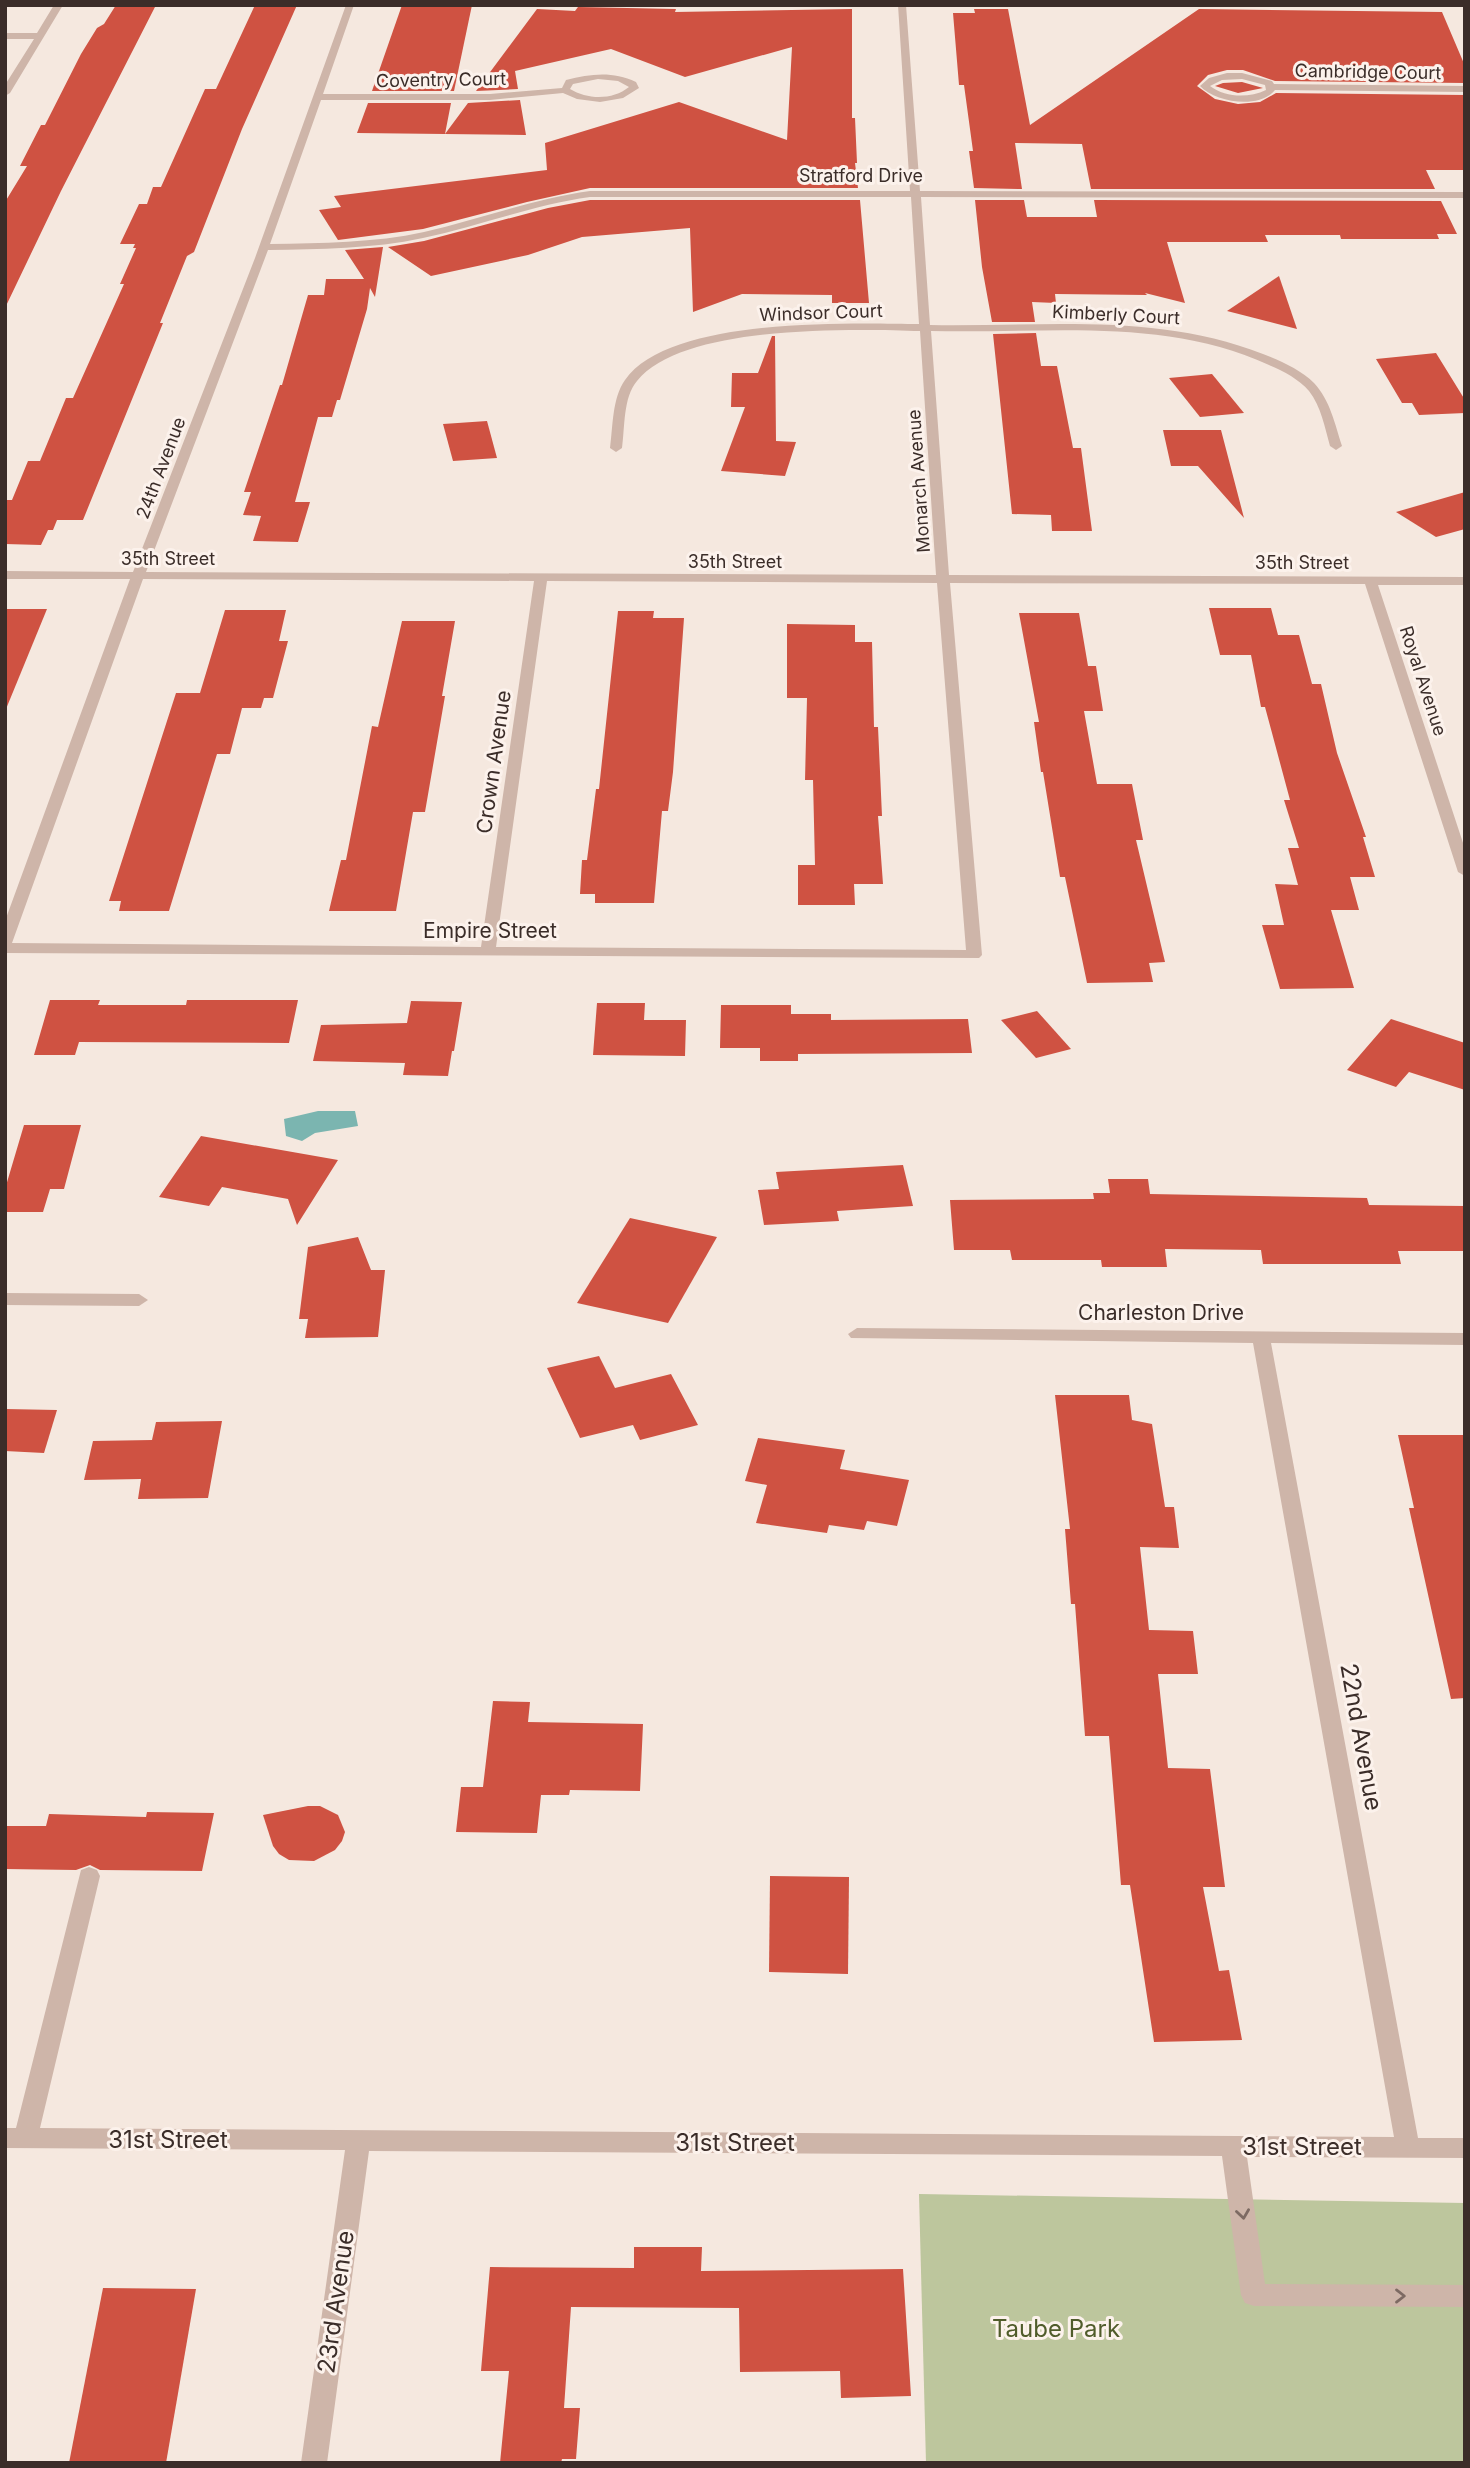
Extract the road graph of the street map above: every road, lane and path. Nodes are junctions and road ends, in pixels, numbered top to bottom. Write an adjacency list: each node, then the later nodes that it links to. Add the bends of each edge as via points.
1 (59, 5): 5 (street)
2 (350, 5): 10 (street, 24th Avenue)
3 (902, 5): 11 (street, Monarch Avenue)
4 (5, 36): 5 (street)
5 (39, 36): 9 (street)
6 (1272, 87): 6 (street, Cambridge Court, via 1242,76 1212,79 1205,86 1220,95 1240,97 1267,94); 7 (street, Cambridge Court)
7 (1465, 89)
8 (565, 90): 8 (street, Coventry Court, via 575,96 607,98 634,88 620,78 598,76 569,82); 10 (street, Coventry Court, via 490,97)
9 (5, 93)
10 (318, 97): 13 (street, 24th Avenue)
11 (916, 193): 12 (street, Stratford Drive); 13 (street, Stratford Drive, via 590,194 553,198 387,242); 14 (street, Monarch Avenue)
12 (1465, 195)
13 (264, 247): 18 (street, 24th Avenue)
14 (926, 328): 15 (street, Kimberly Court, via 1141,330 1231,346 1275,362 1307,382 1322,403); 16 (street, Windsor Court, via 789,328 724,337 682,349 649,364 628,385); 20 (street, Monarch Avenue)
15 (1336, 446)
16 (616, 448)
17 (5, 575): 18 (street, 35th Street)
18 (138, 576): 19 (street, 35th Street); 24 (street, 24th Avenue)
19 (541, 579): 20 (street, 35th Street); 25 (street, Crown Avenue)
20 (943, 580): 21 (street, 35th Street); 26 (street, Monarch Avenue)
21 (1370, 581): 22 (street, 35th Street); 23 (street, Royal Avenue)
22 (1465, 581)
23 (1465, 872)
24 (5, 945): 25 (street, Empire Street)
25 (488, 952): 26 (street, Empire Street)
26 (974, 955)
27 (5, 1299): 28 (street)
28 (139, 1300)
29 (858, 1334): 30 (street, Charleston Drive)
30 (1261, 1337): 31 (street, Charleston Drive); 36 (street, 22nd Avenue)
31 (1465, 1339)
32 (89, 1876): 33 (street)
33 (15, 2138): 34 (street, 31st Street)
34 (358, 2141): 35 (street, 31st Street); 39 (street, 23rd Avenue)
35 (1233, 2146): 36 (street, 31st Street); 38 (street, one-way to 38, via 1254,2295)
36 (1408, 2147): 37 (street, 31st Street)
37 (1465, 2148)
38 (1465, 2296)
39 (314, 2463)

